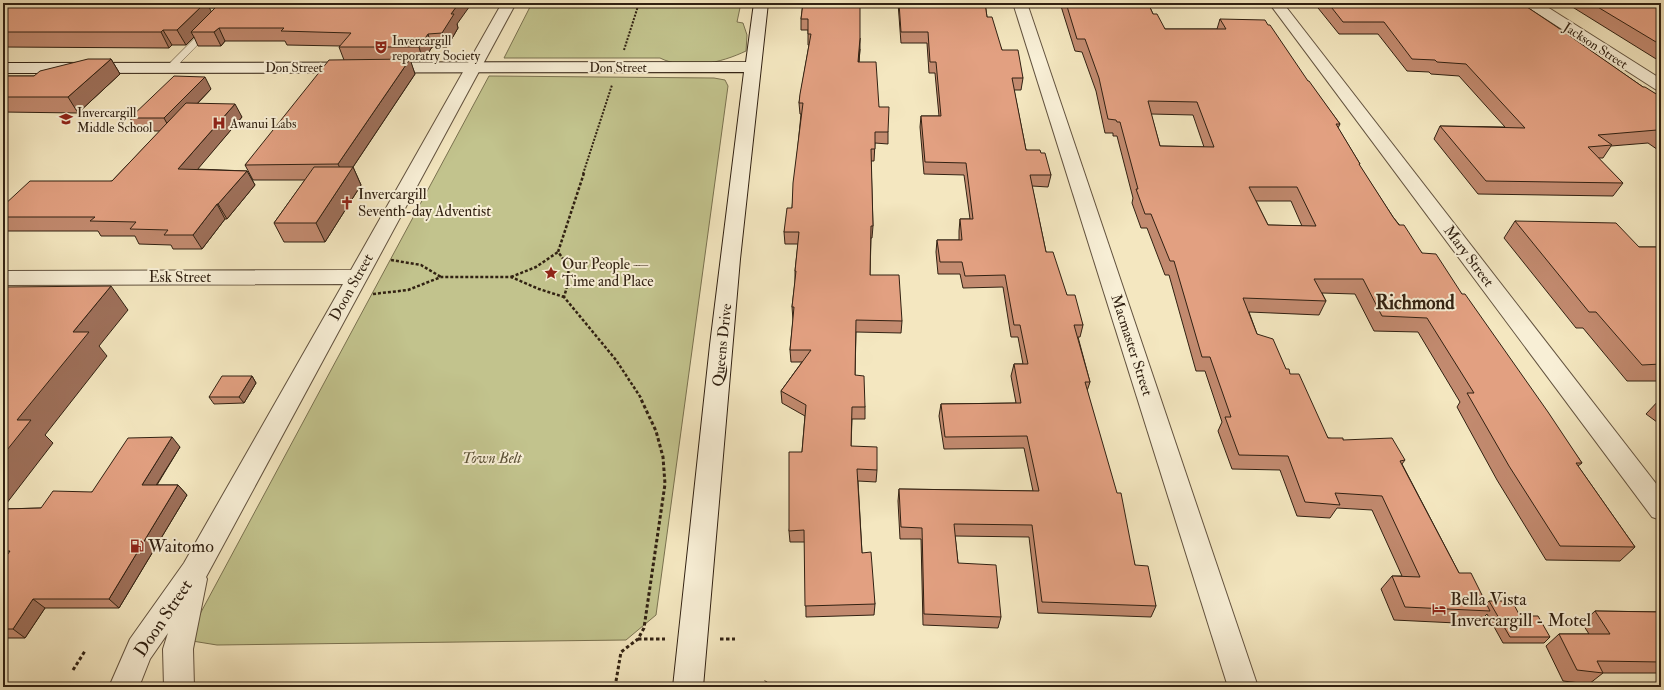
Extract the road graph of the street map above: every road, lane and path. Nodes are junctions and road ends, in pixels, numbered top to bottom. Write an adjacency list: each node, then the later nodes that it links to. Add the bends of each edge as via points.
1 (509, 3): 14 (street, Doon Street)
2 (639, 3): 10 (path)
3 (761, 3): 12 (street, Queens Drive)
4 (1020, 3): 37 (street, Macmaster Street)
5 (1276, 3): 25 (street, Mary Street)
6 (1531, 3): 16 (street, Jackson Street)
7 (185, 6): 8 (lane, via 227,7)
8 (221, 17)
9 (210, 28): 11 (lane)
10 (623, 52)
11 (171, 67): 13 (street, Don Street); 14 (street, Don Street)
12 (752, 67): 14 (street, Don Street); 35 (street, Queens Drive, via 713,419)
13 (3, 68)
14 (473, 68): 19 (street, Doon Street)
15 (613, 83): 17 (path)
16 (1661, 86)
17 (558, 252): 21 (path, via 536,267); 24 (path, via 570,270)
18 (391, 260): 20 (path, via 421,265)
19 (356, 277): 22 (street, Esk Street); 26 (street, Doon Street)
20 (441, 277): 21 (path); 23 (path, via 408,290)
21 (511, 277): 24 (path)
22 (3, 278)
23 (373, 295)
24 (564, 296): 27 (path, via 625,370 644,405 663,455 665,484 644,628)
25 (1661, 509)
26 (194, 572): 32 (street, Doon Street, via 140,648); 33 (street, Doon Street, via 178,648)
27 (638, 639): 28 (path); 34 (path, via 622,652)
28 (646, 639)
29 (85, 651): 30 (path)
30 (73, 670)
31 (766, 681): 36 (path)
32 (124, 687)
33 (178, 687)
34 (615, 687)
35 (688, 687)
36 (763, 687)
37 (1243, 687)

